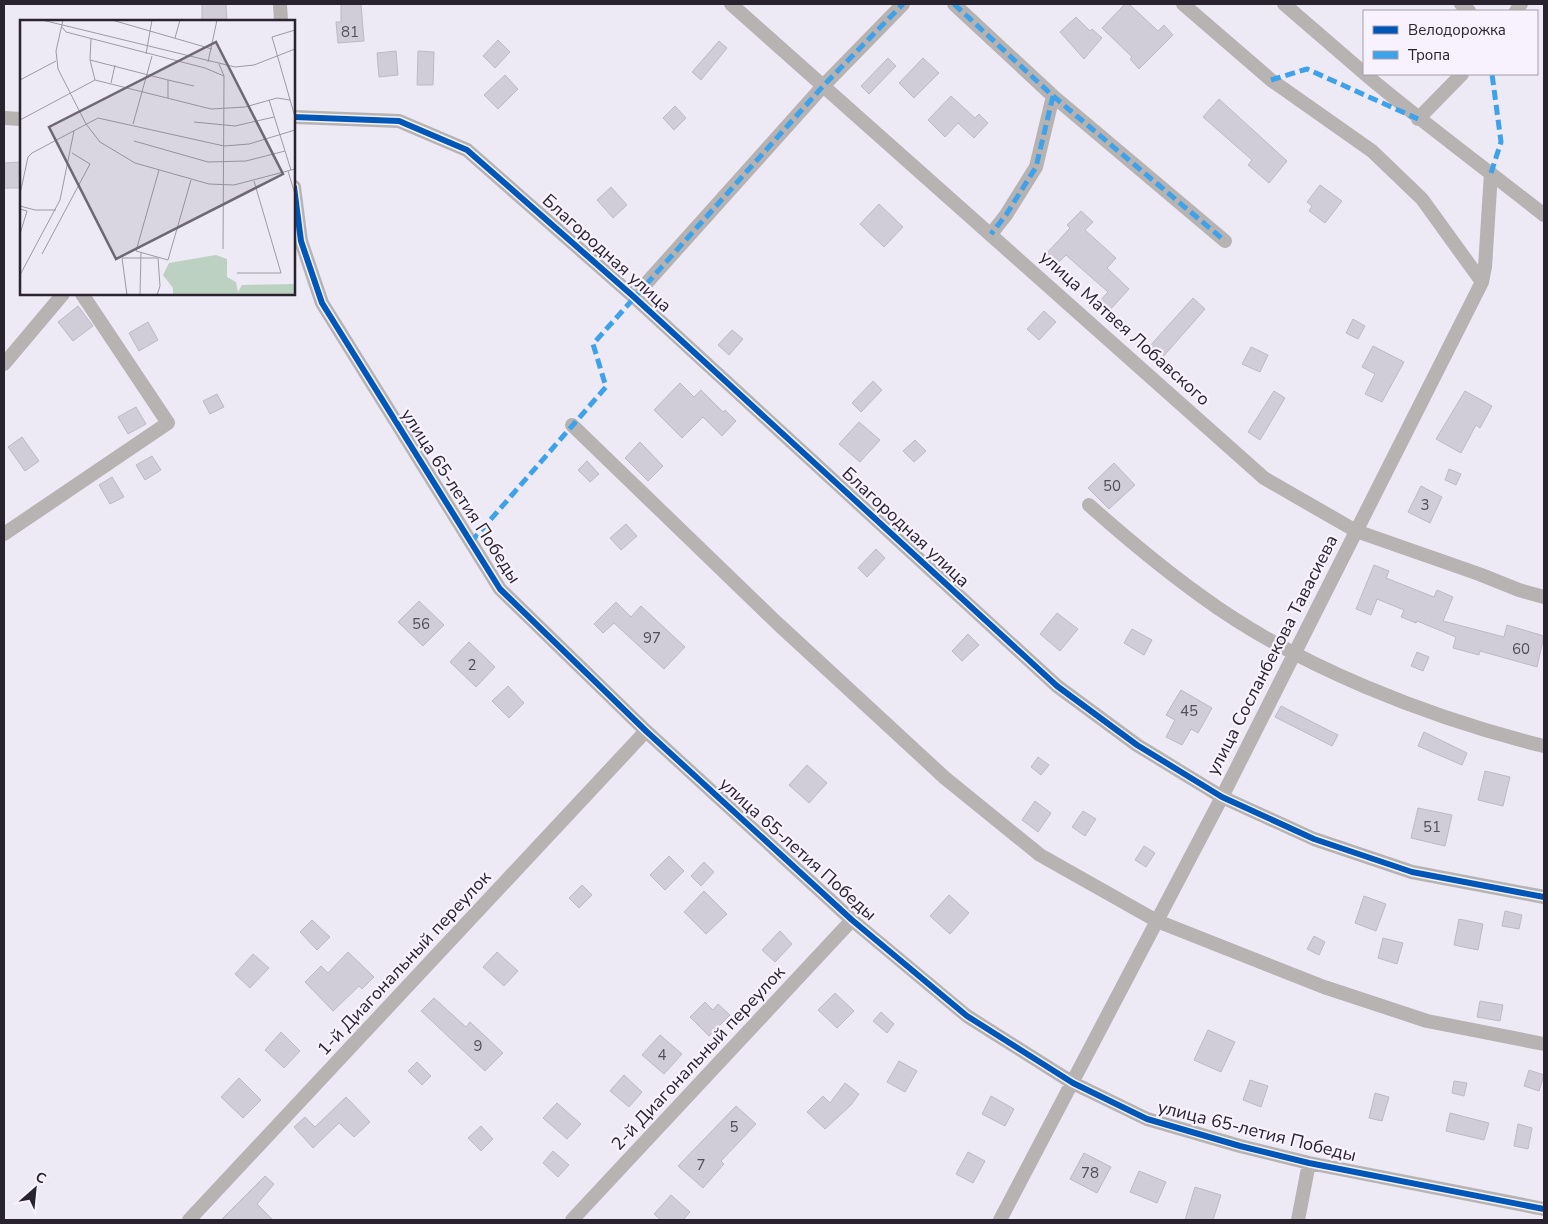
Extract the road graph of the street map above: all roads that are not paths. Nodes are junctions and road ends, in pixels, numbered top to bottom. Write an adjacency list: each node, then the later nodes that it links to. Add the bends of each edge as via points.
1 (280, 4): 7 (street)
2 (731, 4): 11 (street, улица Матвея Лобавского)
3 (903, 4): 11 (street)
4 (954, 4): 12 (street)
5 (1183, 4): 22 (street, via 1271,80 1372,152 1422,199)
6 (1284, 4): 8 (street)
7 (281, 20)
8 (1363, 71)
9 (1367, 75): 16 (street)
10 (1461, 75): 16 (street)
11 (824, 85): 20 (street, улица Матвея Лобавского); 25 (street)
12 (1052, 96): 20 (street, via 1036,167); 21 (street)
13 (295, 117): 25 (street, Благородная улица, via 399,120 466,150)
14 (4, 118): 15 (street)
15 (20, 119)
16 (1418, 119): 17 (street)
17 (1491, 173): 19 (street); 22 (street, улица Сосланбекова Тавасиева)
18 (295, 195): 33 (street, улица 65-летия Победы, via 301,241 322,303 500,589)
19 (1544, 216)
20 (991, 234): 29 (street, улица Матвея Лобавского, via 1264,478)
21 (1225, 241)
22 (1482, 282): 29 (street, улица Сосланбекова Тавасиева)
23 (62, 295): 26 (street)
24 (83, 295): 30 (street, via 168,423)
25 (634, 297): 35 (street, Благородная улица, via 1057,686 1137,745)
26 (4, 364)
27 (572, 425): 38 (street, via 777,623 945,778 1040,854)
28 (1089, 505): 32 (street, via 1202,597)
29 (1356, 532): 31 (street, улица Матвея Лобавского); 32 (street, улица Сосланбекова Тавасиева)
30 (4, 534)
31 (1544, 597)
32 (1294, 652): 34 (street, via 1438,715); 35 (street, улица Сосланбекова Тавасиева)
33 (646, 731): 37 (street, улица 65-летия Победы); 43 (street, 1-й Диагональный переулок)
34 (1544, 746)
35 (1222, 797): 36 (street, Благородная улица, via 1314,839 1412,872); 38 (street, улица Сосланбекова Тавасиева)
36 (1544, 898)
37 (852, 920): 40 (street, улица 65-летия Победы, via 967,1016); 44 (street, 2-й Диагональный переулок)
38 (1157, 922): 39 (street, via 1324,987 1427,1021); 40 (street, улица Сосланбекова Тавасиева)
39 (1544, 1044)
40 (1073, 1083): 41 (street, улица 65-летия Победы, via 1147,1119); 45 (street, улица Сосланбекова Тавасиева)
41 (1309, 1163): 42 (street, улица 65-летия Победы); 46 (street)
42 (1544, 1209)
43 (189, 1220)
44 (572, 1220)
45 (1000, 1220)
46 (1298, 1220)

